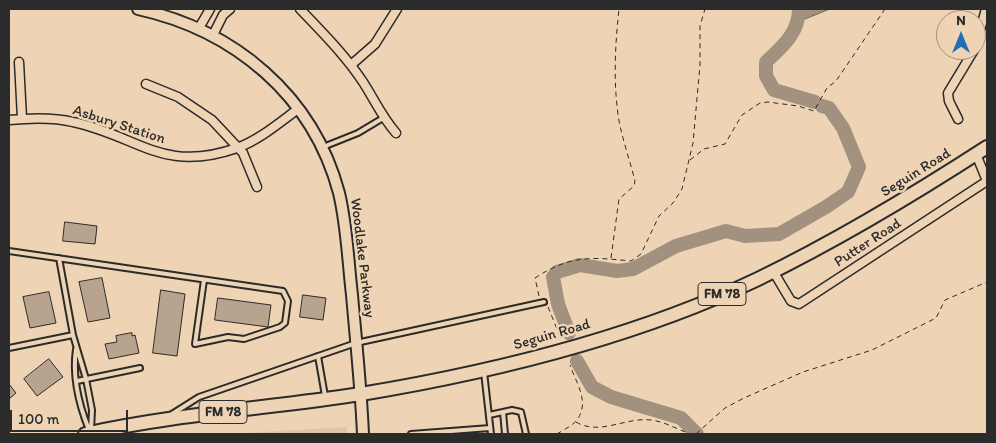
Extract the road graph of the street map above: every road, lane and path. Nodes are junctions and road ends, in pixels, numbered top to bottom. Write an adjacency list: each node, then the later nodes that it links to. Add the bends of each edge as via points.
1 (138, 9): 9 (street, Woodlake Parkway)
2 (210, 9): 10 (street)
3 (230, 9): 11 (street, via 223,15)
4 (300, 9): 14 (street)
5 (397, 9): 14 (street, via 375,44)
6 (619, 9): 31 (path, via 615,51 618,113 635,181 634,186 619,199)
7 (705, 9): 26 (path, via 700,26 699,87)
8 (885, 9): 26 (path, via 814,111 798,106 760,103 742,115 725,144 704,149)
9 (172, 13): 10 (street, Woodlake Parkway)
10 (199, 28): 11 (street, Woodlake Parkway)
11 (213, 35): 16 (street, Woodlake Parkway, via 256,64)
12 (968, 60): 19 (street, via 948,93)
13 (19, 62): 17 (street)
14 (351, 65): 18 (street)
15 (146, 84): 23 (street, via 196,108)
16 (298, 109): 23 (street, Asbury Station); 24 (street, Woodlake Parkway)
17 (22, 118): 20 (street, Asbury Station); 23 (street, Asbury Station, via 73,122 155,153 183,158)
18 (383, 118): 21 (street); 24 (lane, via 358,133)
19 (958, 119)
20 (9, 120)
21 (396, 133)
22 (987, 147): 25 (main road, Seguin Road / FM 78)
23 (239, 148): 28 (street, via 248,161)
24 (321, 148): 38 (street, Woodlake Parkway, via 344,216)
25 (976, 154): 27 (street, Putter Road); 32 (main road, Seguin Road / FM 78, via 855,229)
26 (689, 161): 31 (path, via 682,189 659,216 640,254 631,262)
27 (987, 181): 32 (street, Putter Road, via 799,304 791,301)
28 (257, 187)
29 (9, 251): 30 (lane)
30 (59, 258): 33 (lane); 37 (lane)
31 (610, 259): 35 (path, via 579,258 552,266 535,278)
32 (773, 271): 44 (main road, Seguin Road / FM 78, via 658,319)
33 (204, 280): 33 (lane, via 283,291 288,301 285,324 244,339 228,336 195,344)
34 (987, 282): 62 (path, via 945,300 936,318 872,350 803,372 744,398 725,408)
35 (544, 302): 36 (path); 38 (lane)
36 (559, 334)
37 (73, 335): 39 (lane); 40 (lane)
38 (356, 343): 41 (lane); 47 (street, Woodlake Parkway)
39 (9, 348)
40 (76, 350): 45 (lane); 46 (lane)
41 (318, 356): 48 (lane); 51 (lane, via 200,396)
42 (570, 365): 52 (path, via 583,395 582,410)
43 (140, 368): 45 (lane)
44 (484, 370): 47 (main road, Seguin Road / FM 78); 50 (lane)
45 (86, 379): 46 (lane); 54 (lane, via 92,410)
46 (76, 381): 54 (lane)
47 (361, 394): 48 (main road, Seguin Road / FM 78); 55 (street, Woodlake Parkway)
48 (325, 398): 51 (main road, Seguin Road / FM 78)
49 (502, 412): 50 (lane); 58 (lane); 59 (lane, via 521,412)
50 (489, 415): 53 (lane)
51 (162, 421): 54 (main road, Seguin Road / FM 78)
52 (576, 422): 60 (path); 61 (path, via 586,428 598,428 636,419 651,420 668,423)
53 (490, 428): 56 (lane); 57 (lane)
54 (89, 434)
55 (363, 434)
56 (410, 434)
57 (491, 434)
58 (505, 434)
59 (526, 434)
60 (557, 434)
61 (692, 434)
62 (696, 434)

